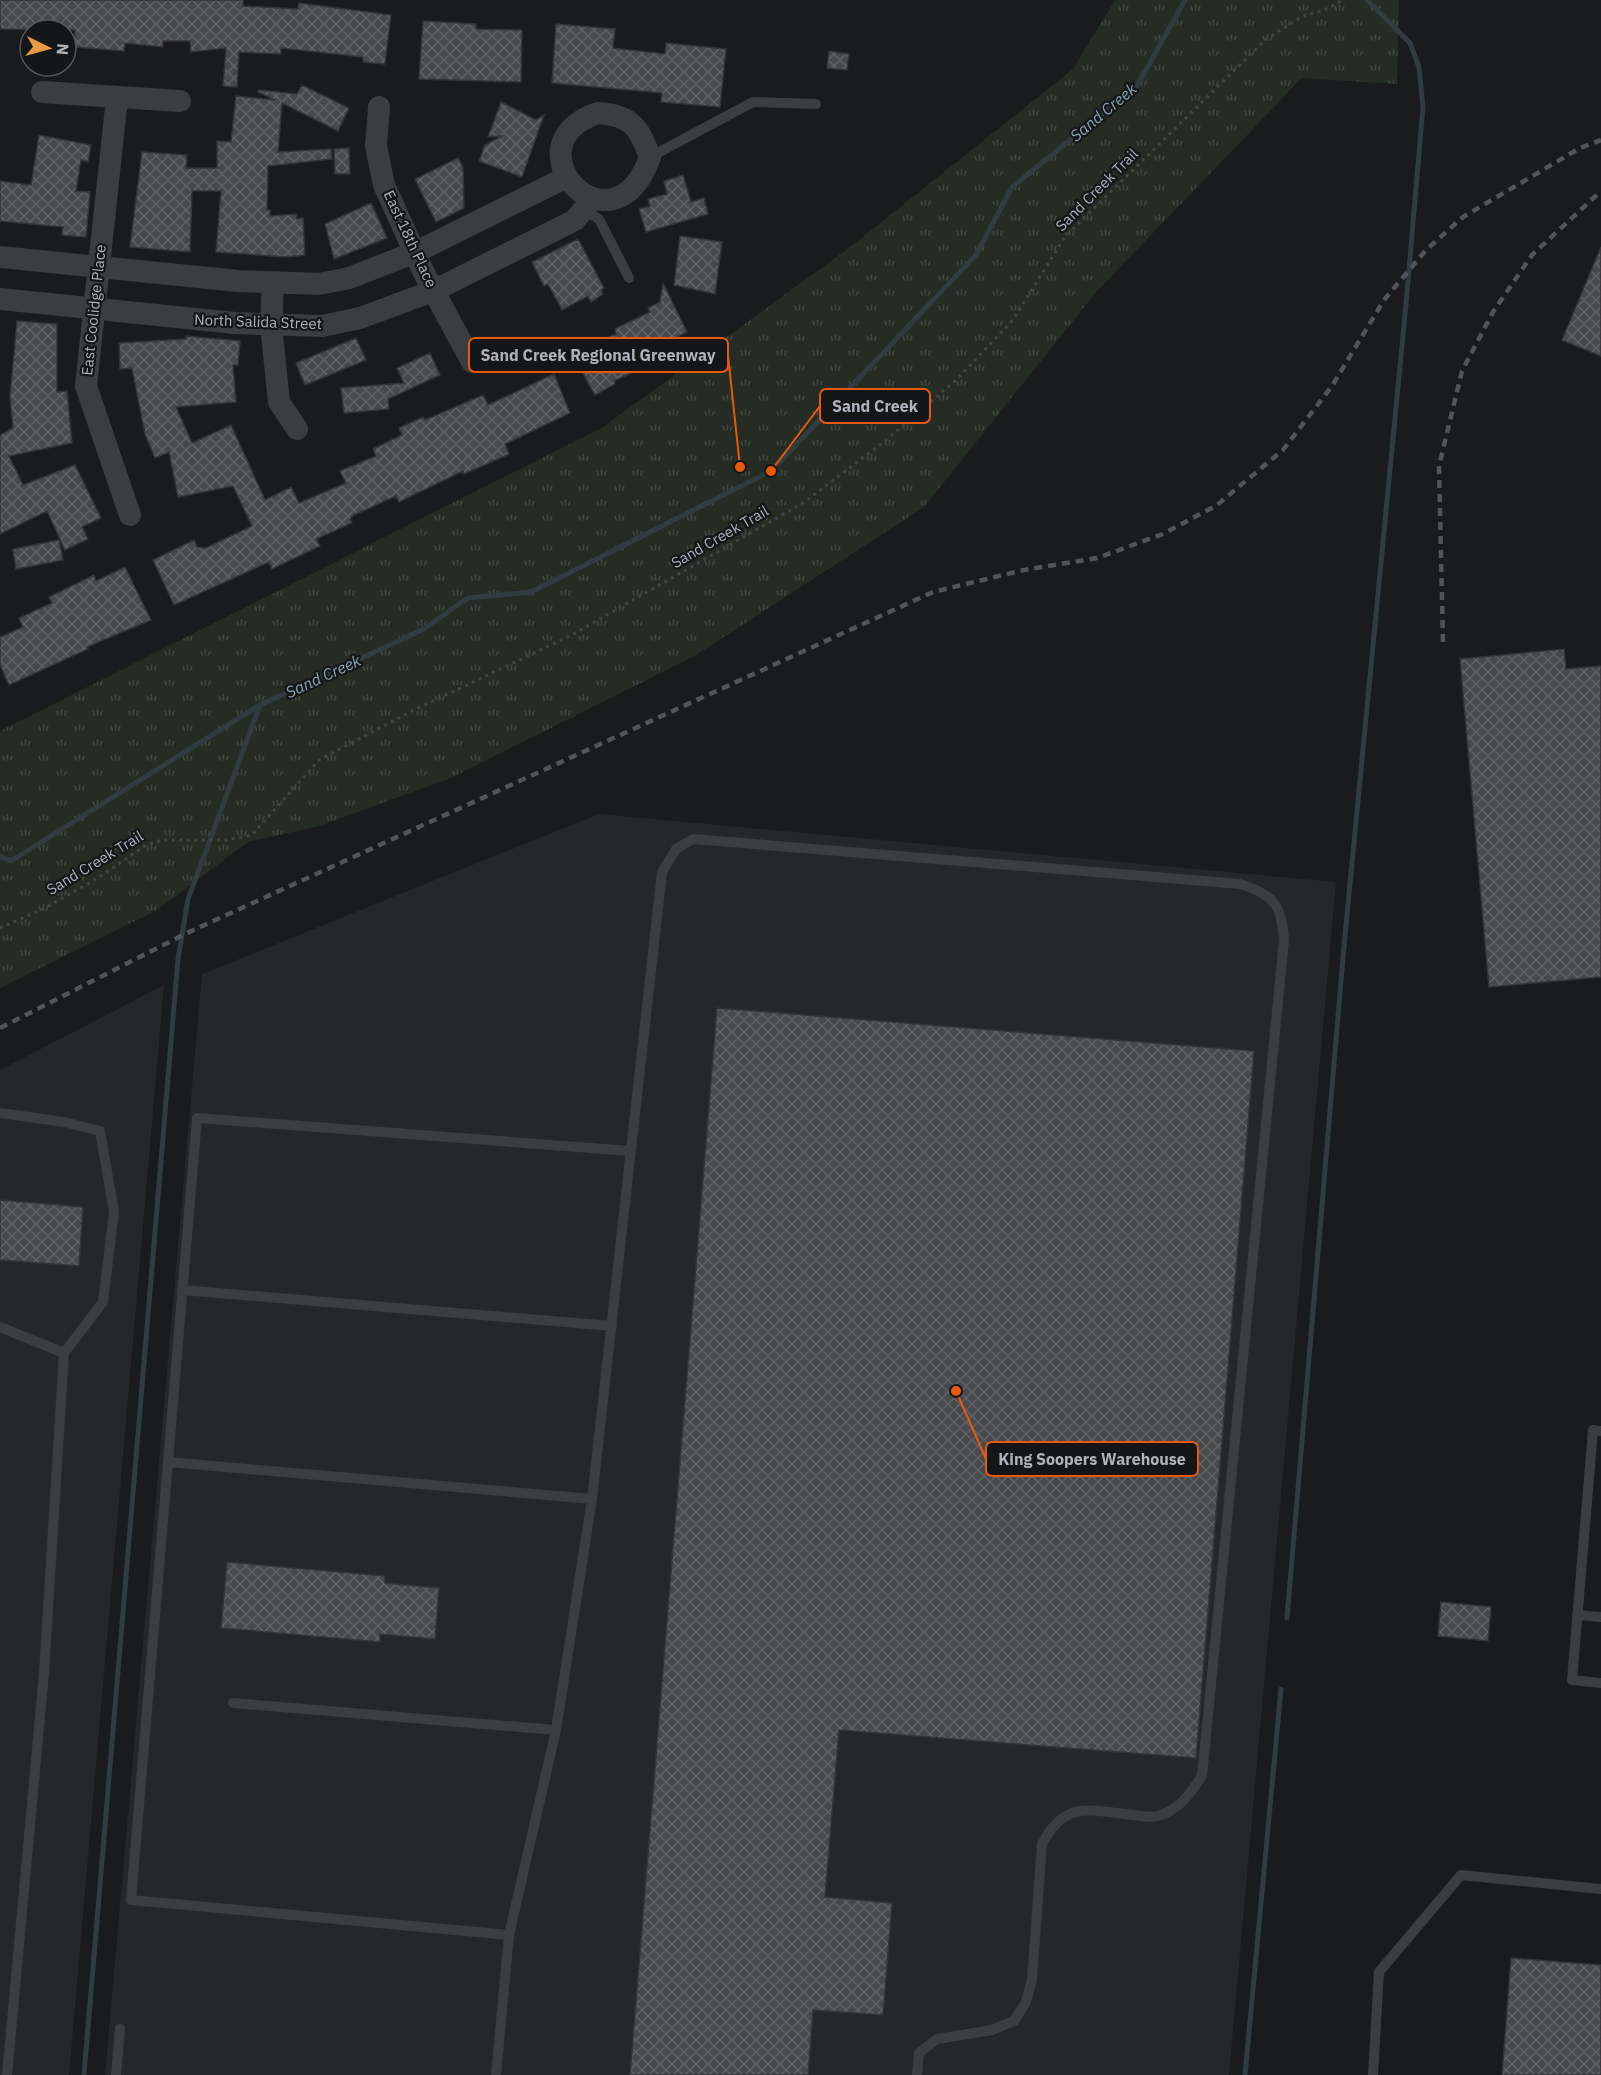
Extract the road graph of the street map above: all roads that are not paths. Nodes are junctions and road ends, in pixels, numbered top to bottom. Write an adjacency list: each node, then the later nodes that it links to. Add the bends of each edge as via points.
1 (42, 92): 2 (street)
2 (117, 98): 3 (street); 11 (street, East Coolidge Place)
3 (180, 100)
4 (816, 104): 6 (lane, via 753,102)
5 (379, 107): 9 (street, East 18th Place, via 376,146 384,185)
6 (650, 157): 7 (street, via 642,135 630,122 615,114 598,113 582,118 561,145 560,162); 8 (street, North Salida Street, via 638,183 625,194)
7 (566, 178): 8 (street); 9 (street)
8 (587, 204): 12 (lane); 14 (street, North Salida Street, via 574,220)
9 (416, 252): 13 (street, via 349,278 319,284); 14 (street, East 18th Place)
10 (0, 257): 11 (street)
11 (98, 268): 13 (street); 16 (street, East Coolidge Place)
12 (630, 278)
13 (273, 283): 17 (street)
14 (433, 291): 17 (street, North Salida Street, via 360,318 322,326); 18 (street, East 18th Place)
15 (0, 299): 16 (street, North Salida Street)
16 (94, 309): 17 (street, North Salida Street); 20 (street, East Coolidge Place, via 86,386)
17 (271, 325): 19 (street, via 279,402)
18 (472, 362)
19 (297, 429)
20 (130, 515)
21 (0, 1113): 26 (lane, via 100,1131 114,1212 103,1302)
22 (631, 1151): 23 (lane, via 196,1118); 24 (lane); 41 (lane, via 662,872 676,849 693,839 1240,884 1260,890 1274,901 1283,916 1283,951 1202,1776 1184,1802 1157,1817 1088,1811 1066,1813 1052,1826 1042,1845 1032,1979 1026,2002 1014,2021 992,2030 937,2039 920,2053)
23 (182, 1290): 24 (lane); 28 (lane)
24 (612, 1326): 29 (lane)
25 (0, 1327): 26 (lane)
26 (64, 1353): 38 (lane, via 44,1673)
27 (1601, 1431): 30 (lane, via 1593,1430)
28 (168, 1462): 29 (lane); 36 (lane, via 131,1900)
29 (592, 1499): 34 (lane)
30 (1577, 1615): 31 (lane); 32 (lane, via 1572,1680)
31 (1601, 1617)
32 (1601, 1683)
33 (233, 1703): 34 (lane)
34 (556, 1730): 36 (lane)
35 (1601, 1889): 42 (lane, via 1461,1875 1378,1972)
36 (509, 1935): 40 (lane)
37 (120, 2029): 39 (lane)
38 (7, 2075)
39 (116, 2075)
40 (496, 2075)
41 (917, 2075)
42 (1373, 2075)

